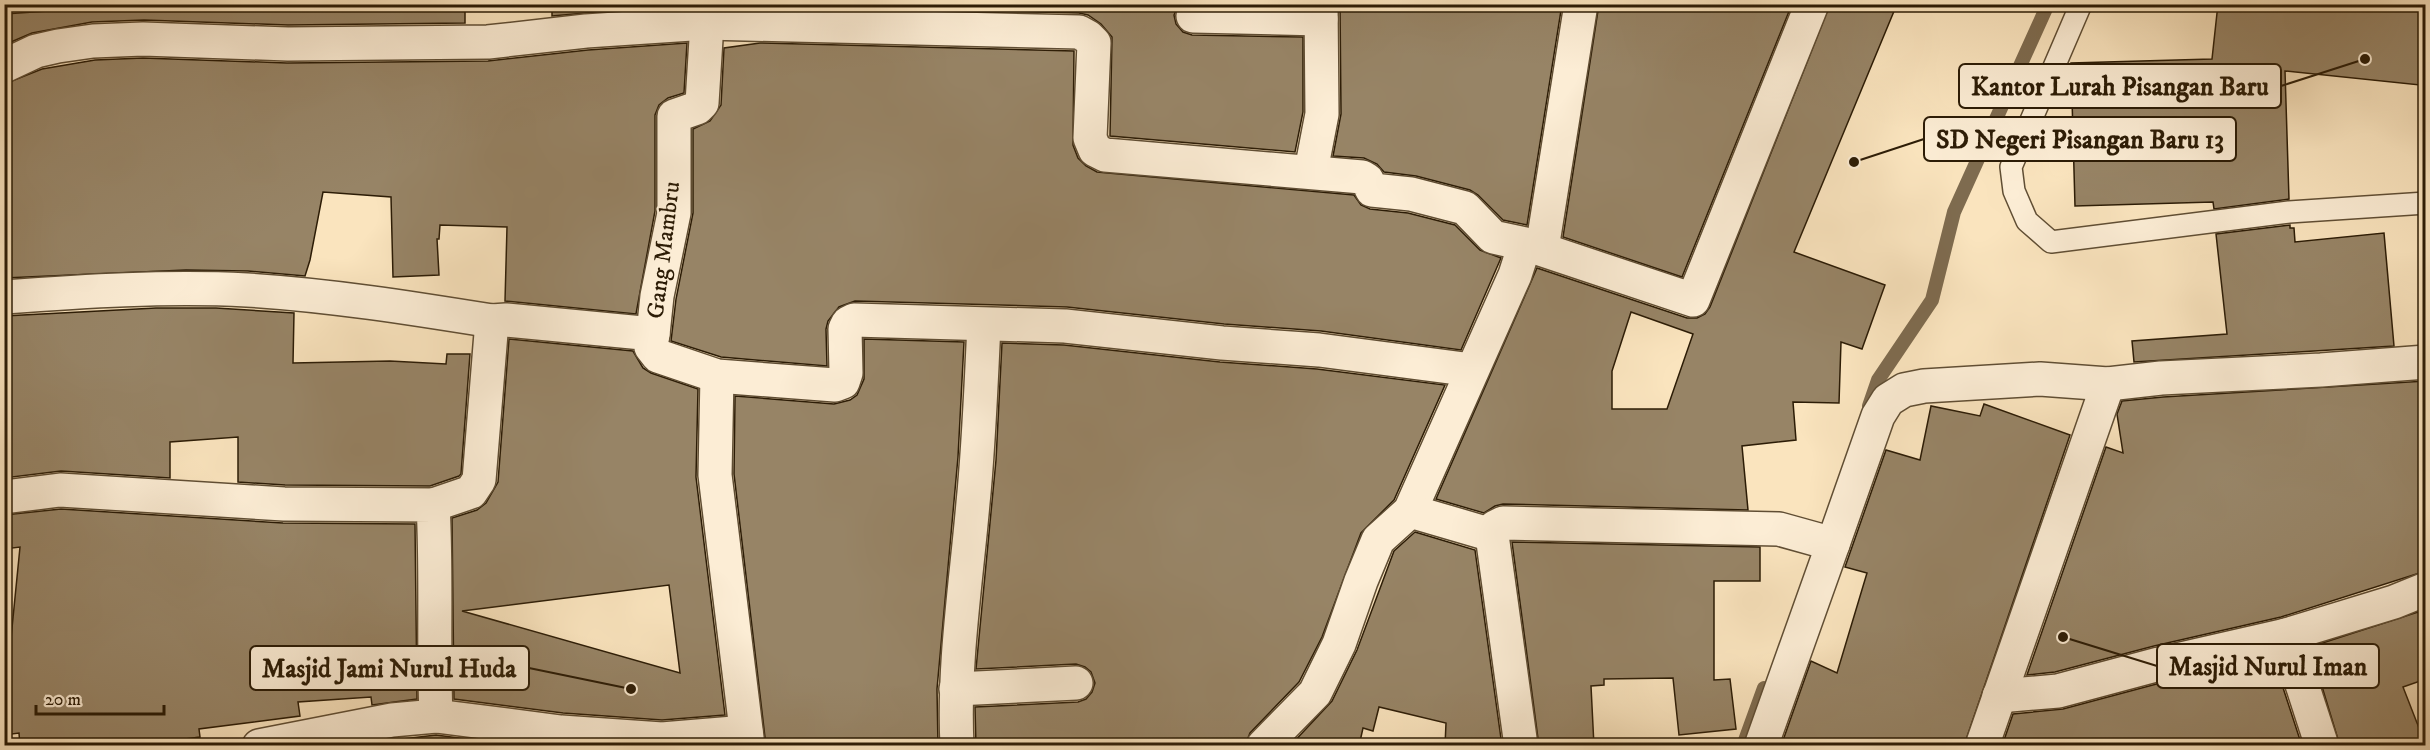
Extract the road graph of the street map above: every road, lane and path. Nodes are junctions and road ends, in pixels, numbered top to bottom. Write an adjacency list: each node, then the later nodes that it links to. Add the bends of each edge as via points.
1 (1581, 4): 10 (street)
2 (1812, 4): 10 (street, via 1693,300)
3 (2081, 4): 9 (lane, via 2012,167 2014,191 2027,221 2051,242 2289,212)
4 (1321, 12): 6 (street); 8 (street, via 1322,114)
5 (706, 14): 7 (street, via 488,42 93,41 36,51); 8 (street, via 1079,32 1094,43 1090,138 1095,150 1105,155); 14 (street, Gang Mambru, via 702,103 674,116 674,213)
6 (1193, 16)
7 (4, 66)
8 (1311, 171): 10 (street, via 1362,177 1372,190 1412,194 1465,208 1493,237)
9 (2426, 203)
10 (1533, 246): 16 (street)
11 (4, 297): 12 (street, via 245,290 389,304)
12 (492, 321): 14 (street); 20 (street, via 479,480 471,492)
13 (984, 325): 16 (street, via 1065,326 1319,350); 17 (street, via 854,320 845,329 846,373 843,382 835,385); 27 (street, via 978,443)
14 (653, 334): 17 (street, via 651,347 658,356)
15 (2426, 362): 18 (street)
16 (1472, 370): 21 (street)
17 (717, 376): 30 (street, via 715,475)
18 (2108, 384): 23 (street, via 2040,379 1904,390 1888,400 1878,416); 28 (street)
19 (4, 497): 20 (street, via 60,490 284,504)
20 (433, 505): 29 (street)
21 (1410, 511): 22 (street); 33 (street, via 1378,540 1339,644 1315,693)
22 (1492, 535): 23 (street, via 1495,527 1503,523 1779,529); 34 (street)
23 (1827, 542): 35 (street)
24 (2426, 589): 25 (street)
25 (2286, 635): 28 (street, via 2058,691); 37 (street)
26 (1076, 683): 27 (street)
27 (956, 689): 32 (street)
28 (1999, 696): 36 (street)
29 (436, 716): 30 (street, via 561,732 662,739); 31 (street, via 392,720)
30 (747, 739)
31 (259, 746)
32 (957, 746)
33 (1263, 746)
34 (1521, 746)
35 (1761, 746)
36 (1982, 746)
37 (2322, 746)

